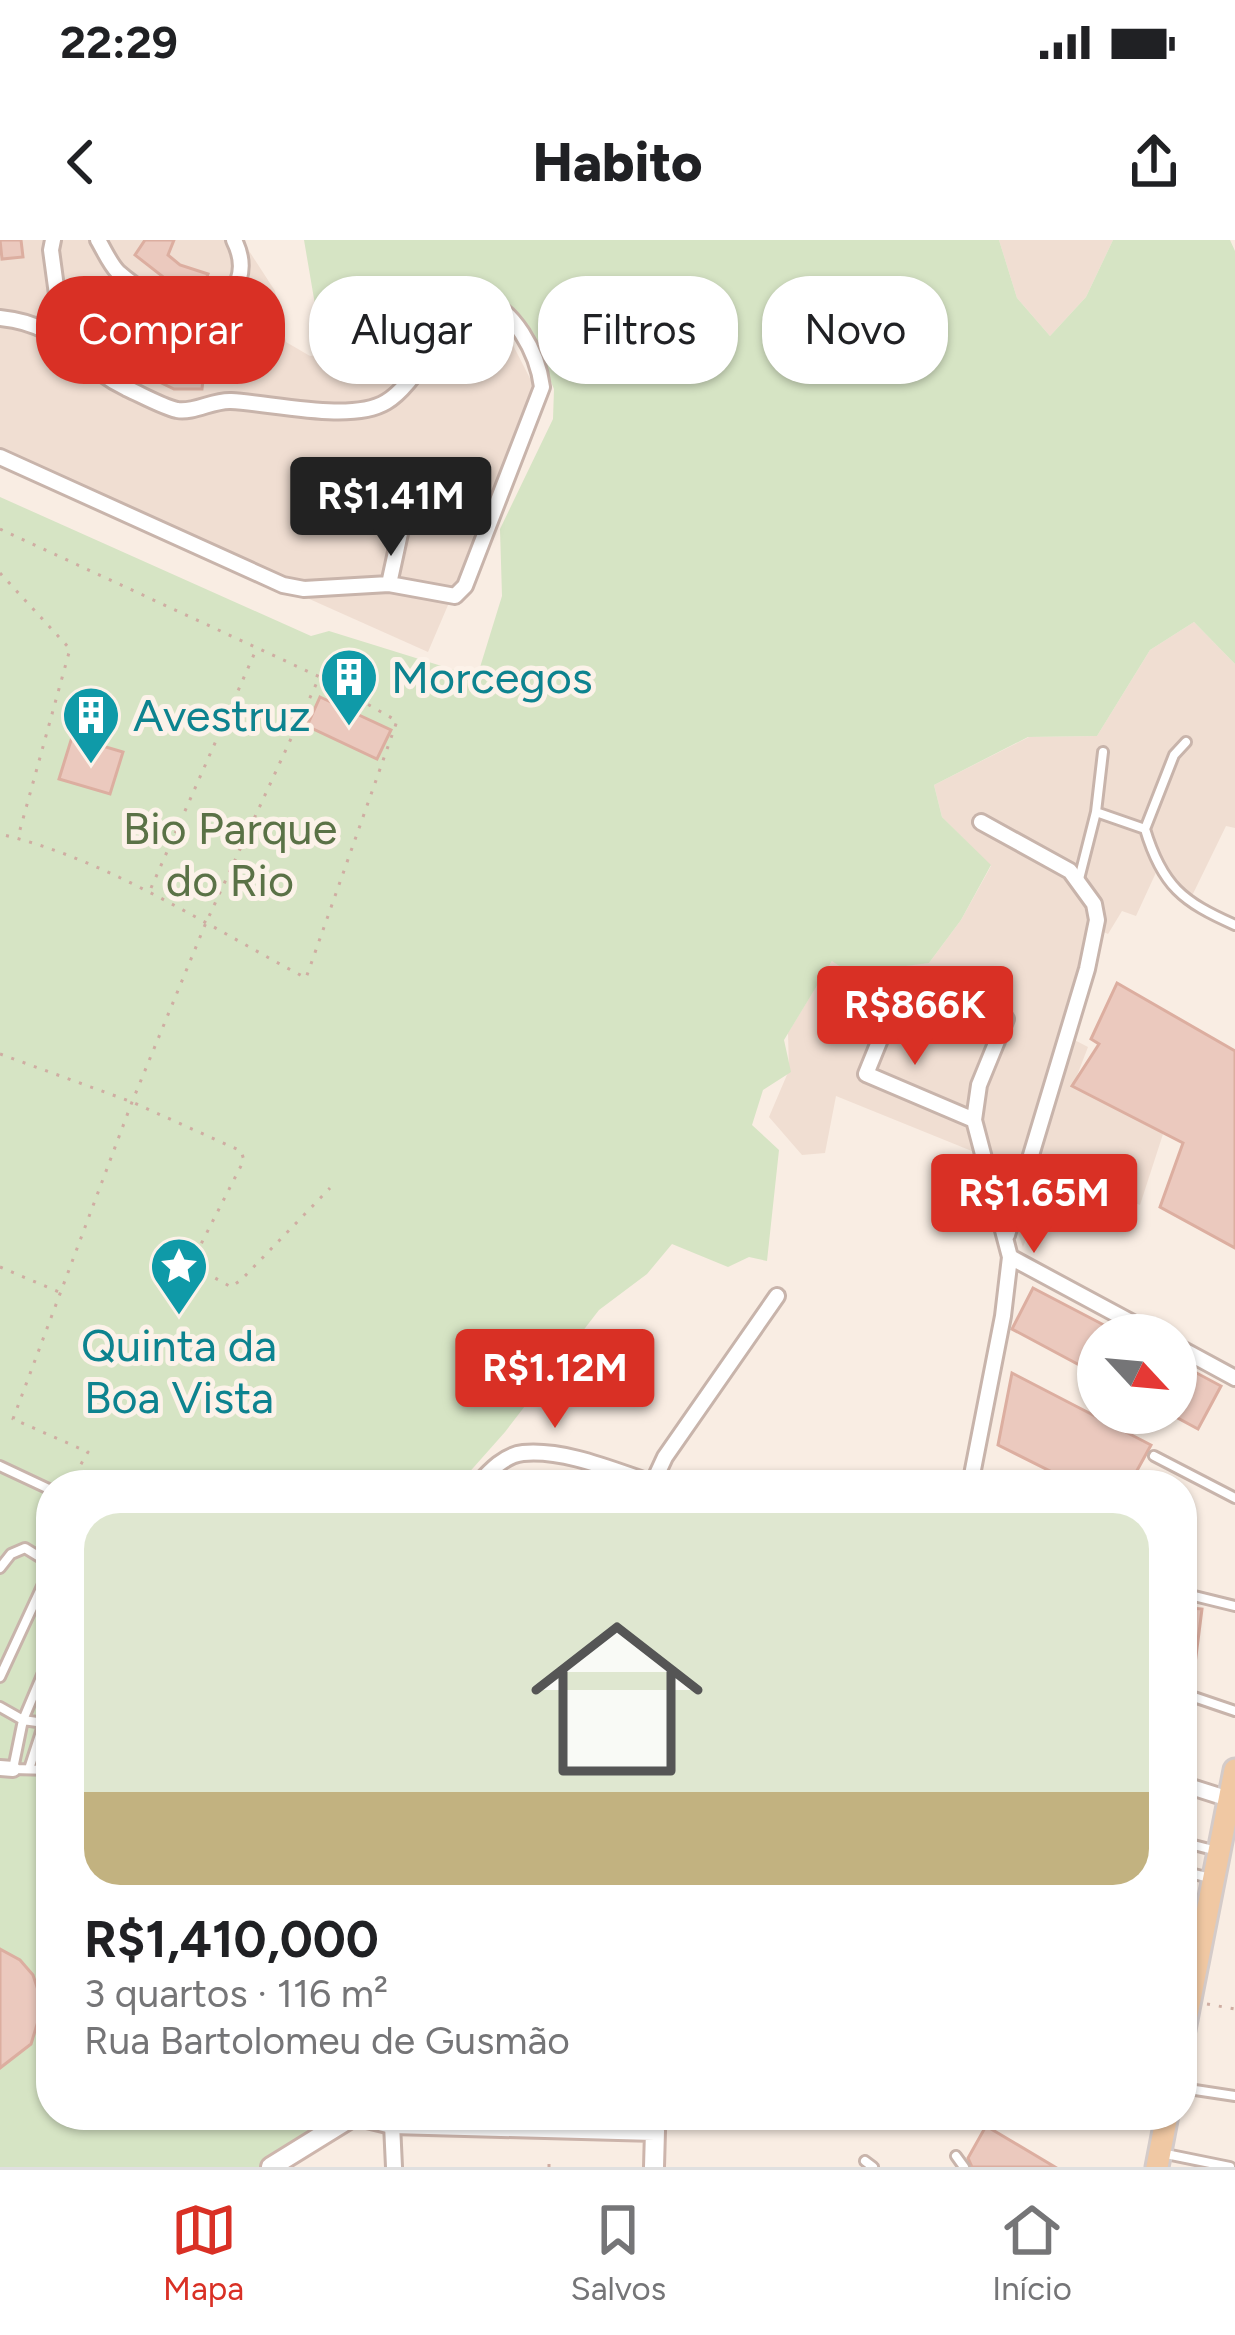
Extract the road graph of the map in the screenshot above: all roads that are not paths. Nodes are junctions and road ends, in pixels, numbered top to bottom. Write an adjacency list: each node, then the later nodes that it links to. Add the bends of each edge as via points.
1 (53, 240): 4 (street)
2 (98, 240): 3 (street, via 130,280 206,313 239,282 242,256)
3 (234, 240)
4 (55, 276)
5 (0, 318): 6 (street)
6 (36, 326)
7 (119, 384): 10 (street, via 180,411 224,400 352,412 384,404 401,389 469,305 486,301 500,309 528,343 542,387 461,592 442,596)
8 (0, 457): 10 (street, via 284,585)
9 (411, 483): 10 (street)
10 (388, 584)
11 (1186, 742): 15 (lane)
12 (1103, 752): 13 (lane)
13 (1096, 812): 15 (lane); 16 (lane)
14 (981, 822): 16 (street)
15 (1145, 830): 17 (lane, via 1175,892)
16 (1079, 879): 21 (street, via 1094,904 1094,936)
17 (1235, 925)
18 (896, 1000): 20 (street, via 866,1074)
19 (1006, 1019): 20 (street)
20 (974, 1120): 21 (street)
21 (1007, 1235): 22 (street)
22 (1010, 1257): 24 (street); 33 (street)
23 (776, 1296): 32 (street)
24 (1116, 1314)
25 (1197, 1357): 26 (street)
26 (1235, 1378)
27 (1154, 1456): 34 (lane)
28 (0, 1466): 36 (lane)
29 (599, 1468): 30 (street, via 523,1453); 31 (street)
30 (494, 1470)
31 (606, 1470)
32 (659, 1470)
33 (973, 1470)
34 (1181, 1470)
35 (1197, 1478): 37 (lane)
36 (36, 1483)
37 (1235, 1498)
38 (36, 1556): 39 (lane, via 25,1548)
39 (0, 1568)
40 (1197, 1597): 42 (lane)
41 (36, 1599): 43 (lane)
42 (1235, 1606)
43 (0, 1677)
44 (36, 1689): 48 (lane)
45 (1197, 1699): 47 (lane)
46 (0, 1707): 48 (lane)
47 (1235, 1711)
48 (23, 1720): 49 (lane); 51 (lane)
49 (36, 1722)
50 (36, 1738): 51 (lane)
51 (14, 1769)
52 (1235, 1770): 54 (main road)
53 (1197, 1788): 54 (street)
54 (1229, 1798): 56 (main road)
55 (1197, 1848): 56 (lane)
56 (1219, 1852): 58 (main road)
57 (1197, 1875): 58 (lane)
58 (1214, 1879): 59 (main road)
59 (1197, 1952)
60 (1197, 2090): 61 (lane)
61 (1235, 2096)
62 (329, 2130): 68 (main road)
63 (392, 2130): 69 (street)
64 (654, 2130): 70 (main road)
65 (1164, 2130): 67 (main road)
66 (956, 2156): 71 (lane)
67 (1158, 2160): 72 (lane)
68 (271, 2167)
69 (394, 2167)
70 (654, 2167)
71 (964, 2167)
72 (1229, 2167)

